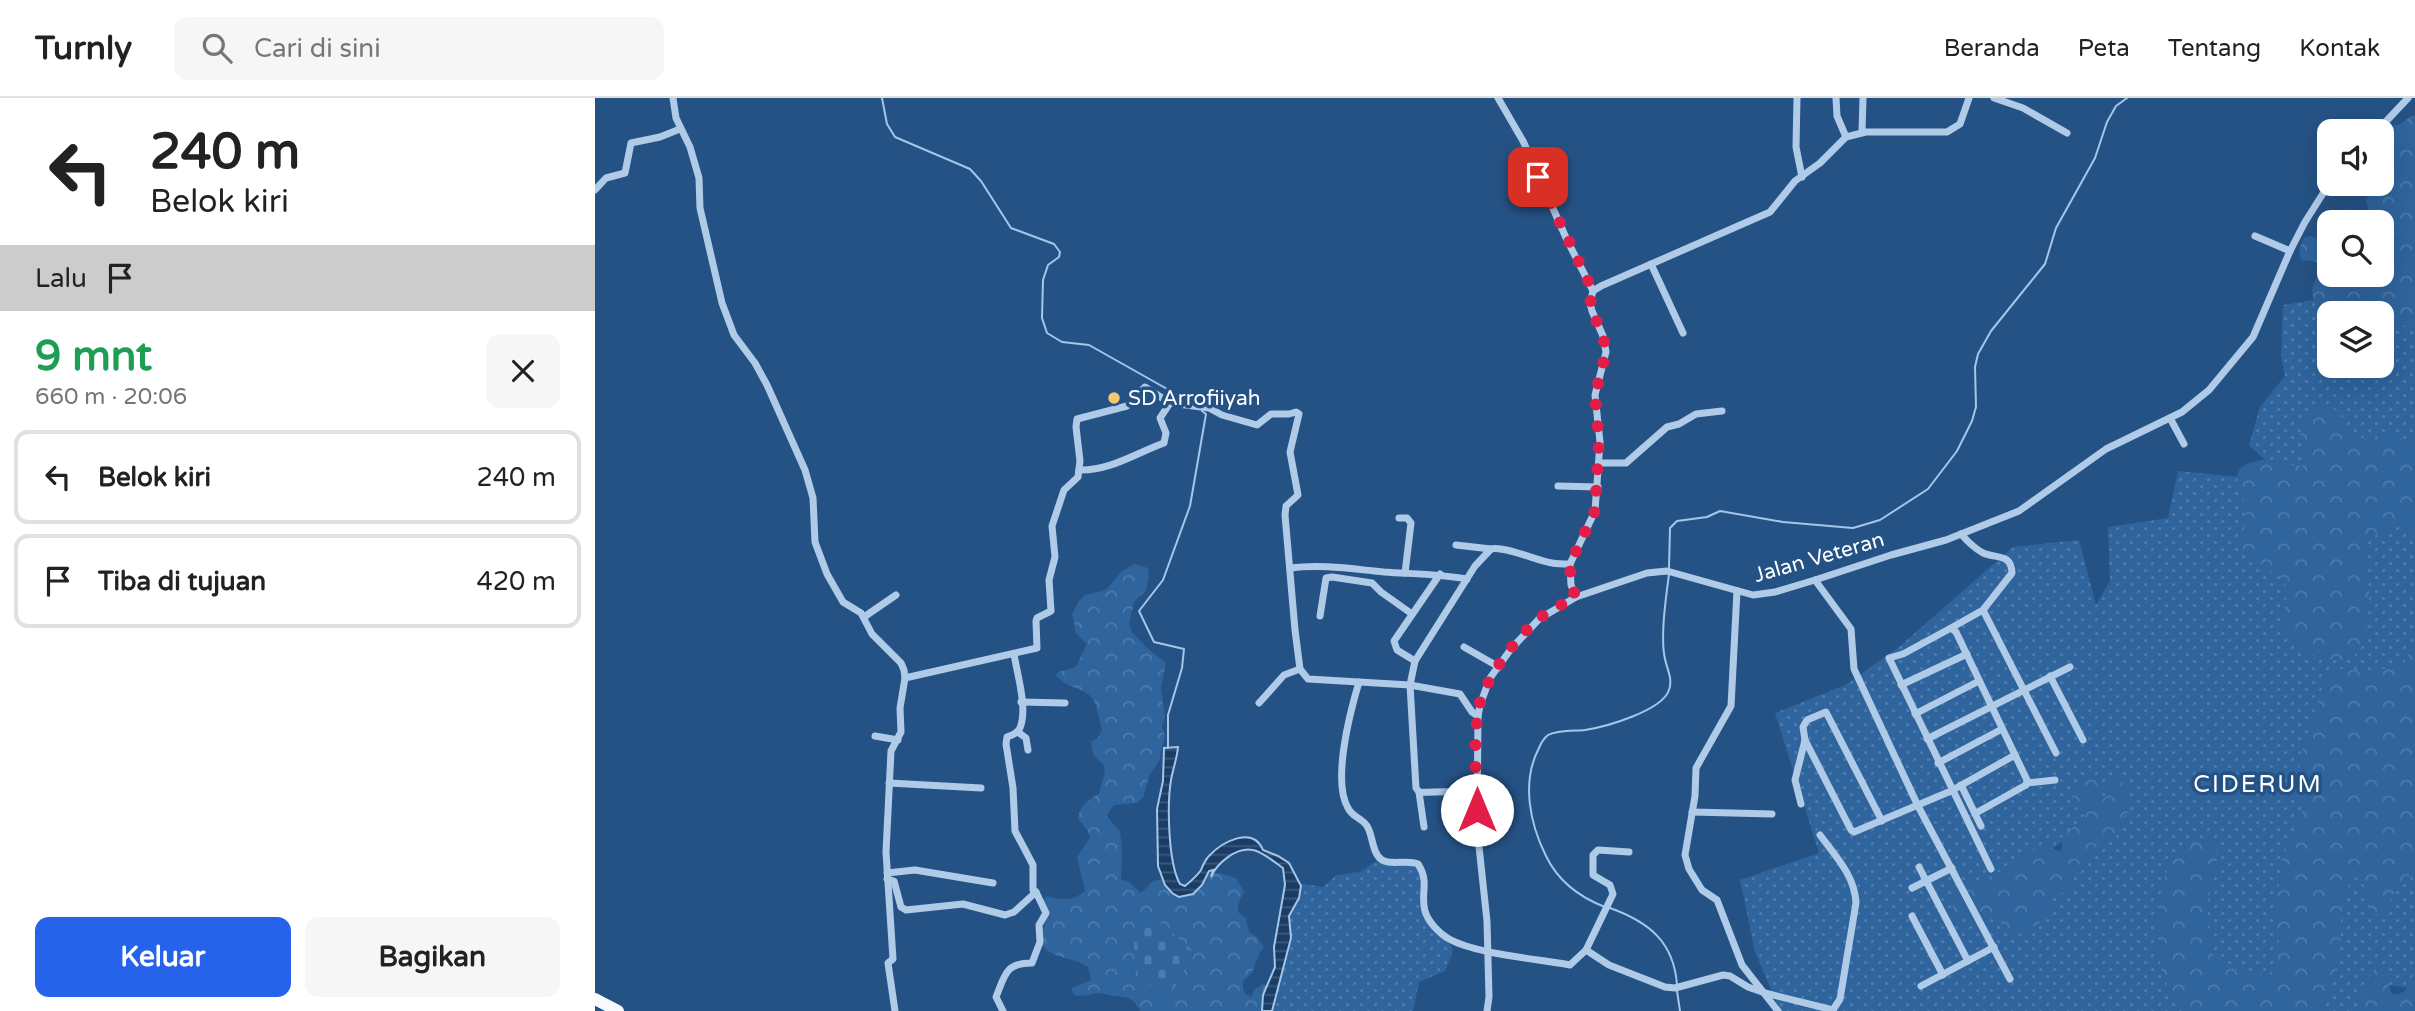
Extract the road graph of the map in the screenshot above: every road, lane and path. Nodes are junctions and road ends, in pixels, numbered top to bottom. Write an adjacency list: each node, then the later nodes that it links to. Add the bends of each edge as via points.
1 (673, 98): 10 (street)
2 (1498, 98): 20 (street)
3 (1797, 98): 14 (street, via 1796,147)
4 (1836, 98): 13 (street, via 1837,116)
5 (1863, 98): 11 (street)
6 (1969, 98): 11 (street, via 1961,124 1948,132)
7 (1994, 98): 12 (street)
8 (2408, 98): 9 (street)
9 (2389, 119)
10 (680, 129): 15 (street, via 631,143 625,173 606,178); 46 (street, via 699,178 703,220 734,335 767,385 805,470 813,498 815,542 827,574 843,602)
11 (1862, 132): 13 (street)
12 (2067, 133)
13 (1846, 137): 14 (street)
14 (1802, 177): 19 (street, via 1770,212)
15 (595, 190)
16 (2321, 196): 18 (street, Jalan Veteran)
17 (2255, 236): 18 (street)
18 (2290, 251): 24 (street, Jalan Veteran, via 2246,346 2210,390)
19 (1651, 264): 20 (street); 21 (street)
20 (1593, 291): 26 (street, via 1590,303 1606,352 1595,395)
21 (1683, 333)
22 (1170, 403): 27 (street, via 1160,418 1164,443 1101,468); 27 (street, via 1145,387 1127,406 1077,419); 35 (street, via 1209,408 1257,425 1271,414 1299,414 1290,452 1298,495 1285,509)
23 (1722, 411): 26 (street, via 1696,414 1667,427 1626,463)
24 (2170, 418): 25 (street); 31 (street, Jalan Veteran, via 2106,449 2026,507)
25 (2184, 444)
26 (1599, 463): 29 (street)
27 (1079, 470): 49 (street, via 1076,480 1063,490 1052,526 1051,611 1037,618 1037,649)
28 (1558, 486): 29 (street)
29 (1598, 487): 34 (street, via 1591,522)
30 (1399, 518): 36 (street, via 1411,523)
31 (1965, 533): 39 (street, Jalan Veteran); 43 (street, via 1975,547 2006,558 2012,565 2009,579)
32 (1456, 545): 33 (street)
33 (1491, 549): 34 (street); 38 (street)
34 (1570, 564): 42 (street)
35 (1290, 568): 36 (street, via 1318,565); 54 (street)
36 (1405, 573): 37 (street)
37 (1440, 574): 38 (street); 44 (street)
38 (1467, 579): 51 (street)
39 (1815, 580): 40 (street, Jalan Veteran, via 1762,595); 88 (street, via 1851,629 1852,665)
40 (1737, 591): 42 (street, Jalan Veteran, via 1667,571 1647,573); 89 (street, via 1731,706 1699,761)
41 (896, 595): 46 (street)
42 (1576, 597): 52 (street, Jalan Veteran, via 1539,619)
43 (1983, 610): 47 (street); 61 (street)
44 (1412, 614): 45 (street, via 1372,583 1332,577 1326,578); 51 (street, via 1394,645)
45 (1320, 616)
46 (865, 617): 56 (street, via 872,634 901,663)
47 (1951, 628): 50 (street); 60 (street, via 1889,657)
48 (1464, 647): 52 (street)
49 (1014, 654): 56 (street); 62 (street)
50 (1966, 654): 57 (street); 60 (street)
51 (1415, 660): 59 (street)
52 (1499, 667): 67 (street, Jalan Veteran, via 1484,691)
53 (2070, 667): 55 (street)
54 (1300, 669): 58 (street, via 1308,679); 64 (street, via 1284,675)
55 (2050, 676): 61 (street); 74 (street)
56 (905, 678): 72 (street)
57 (1979, 681): 65 (street); 66 (street)
58 (1359, 682): 59 (street); 108 (street, via 1342,774 1348,809 1368,827 1384,862 1418,864 1425,878 1425,911 1438,930 1451,941)
59 (1410, 685): 67 (street, via 1460,694); 85 (street)
60 (1901, 685): 66 (street)
61 (2024, 689): 65 (street); 76 (street)
62 (1021, 702): 63 (street); 69 (street)
63 (1065, 703)
64 (1259, 703)
65 (1991, 705): 68 (street); 71 (street)
66 (1915, 714): 71 (street)
67 (1478, 716): 86 (street, Jalan Veteran)
68 (2002, 729): 77 (street); 78 (street)
69 (1019, 732): 75 (street, via 1028,741); 104 (street, via 1005,741 1014,826 1033,864)
70 (874, 736): 72 (street)
71 (1927, 739): 78 (street)
72 (898, 740): 80 (street, via 891,751)
73 (1805, 740): 87 (street, via 1795,780); 92 (street, via 1851,830 1857,832); 92 (street, via 1807,720 1829,714)
74 (2083, 740)
75 (1028, 750)
76 (2056, 752)
77 (2015, 755): 81 (street); 82 (street)
78 (1938, 763): 84 (street)
79 (2055, 779): 81 (street)
80 (889, 783): 83 (street); 100 (street)
81 (2027, 783): 90 (street)
82 (1961, 785): 84 (street); 90 (street)
83 (981, 788)
84 (1951, 791): 88 (street); 99 (street)
85 (1419, 792): 86 (street); 94 (street)
86 (1476, 792): 108 (street, Jalan Veteran)
87 (1801, 804)
88 (1918, 806): 92 (street); 98 (street)
89 (1692, 812): 91 (street); 113 (street, via 1686,862 1702,890 1717,900 1742,965)
90 (1976, 813): 93 (street)
91 (1772, 814)
92 (1882, 821)
93 (1981, 826)
94 (1424, 827)
95 (1821, 835): 113 (street, via 1856,892 1840,999 1833,1010)
96 (1629, 852): 107 (street, via 1598,850 1593,855 1594,875 1610,885 1613,894)
97 (1919, 867): 101 (street)
98 (1952, 868): 101 (street); 106 (street)
99 (1991, 869)
100 (887, 876): 102 (street, via 924,871); 104 (street, via 894,881 906,910 963,904 1005,915); 116 (street, via 893,959 888,963)
101 (1927, 881): 103 (street); 109 (street)
102 (993, 883)
103 (1912, 888)
104 (1036, 892): 117 (street, via 1046,913 1038,929 1040,942 1031,963 1021,962 1006,974 996,997)
105 (1912, 916): 110 (street)
106 (1994, 947): 109 (street); 111 (street)
107 (1586, 950): 108 (street, via 1570,965); 113 (street, via 1609,965 1665,987 1723,975)
108 (1487, 951): 118 (street, Jalan Veteran)
109 (1968, 961): 110 (street)
110 (1943, 975): 112 (street)
111 (2010, 979)
112 (1921, 986)
113 (1765, 993): 119 (street)
114 (595, 999): 115 (highway)
115 (618, 1011)
116 (895, 1011)
117 (1003, 1011)
118 (1487, 1011)
119 (1778, 1011)

